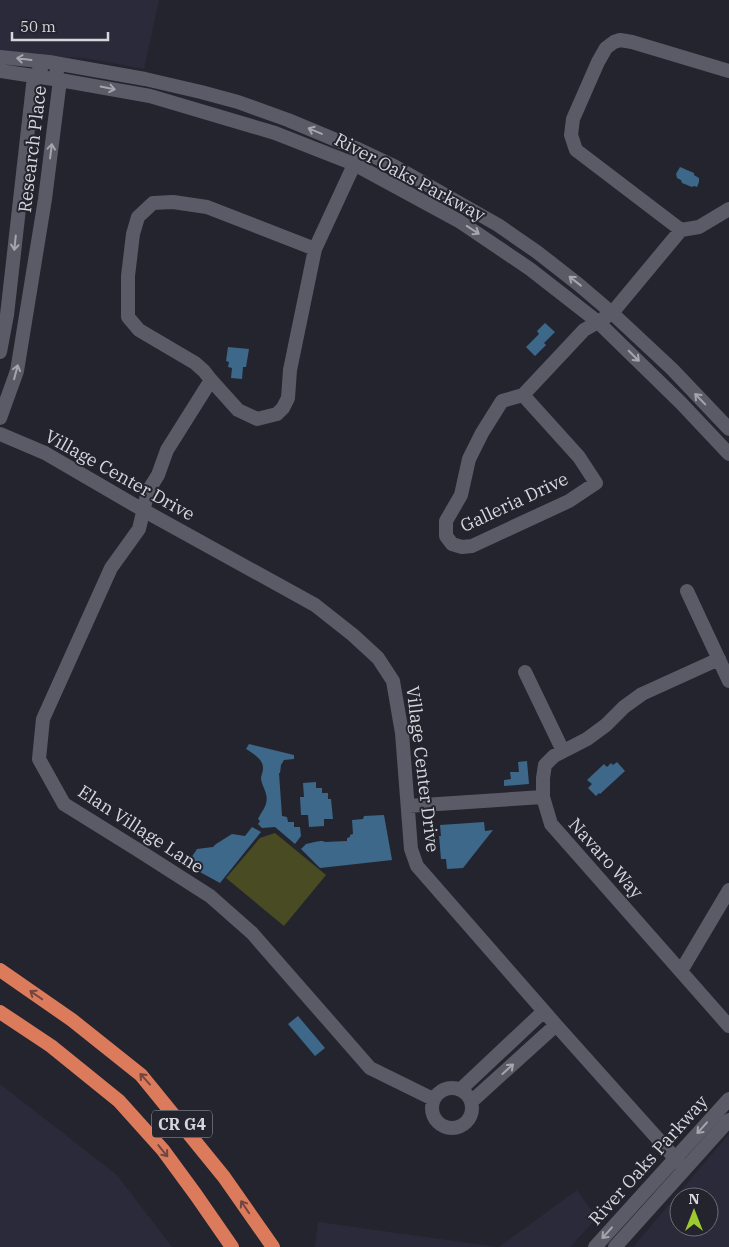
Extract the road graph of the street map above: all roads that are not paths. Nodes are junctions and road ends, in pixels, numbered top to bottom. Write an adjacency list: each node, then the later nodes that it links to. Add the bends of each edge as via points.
1 (0, 56): 2 (street, River Oaks Parkway, one-way to 1)
2 (49, 62): 5 (street, Research Place); 6 (street, Research Place); 7 (street, River Oaks Parkway, one-way to 2, via 238,102 145,79)
3 (729, 71): 10 (street, via 620,40 606,48 573,119 571,135 576,150)
4 (0, 72): 5 (street, River Oaks Parkway)
5 (34, 76): 6 (street, River Oaks Parkway); 14 (street, Research Place, one-way to 14)
6 (60, 80): 8 (street, River Oaks Parkway, one-way to 8, via 150,96 222,116); 17 (street, Research Place, one-way to 6, via 17,371 45,200)
7 (360, 150): 8 (street); 12 (street, River Oaks Parkway, one-way to 7, via 498,225)
8 (354, 164): 11 (street); 13 (street, River Oaks Parkway, one-way to 13, via 468,226 530,268)
9 (729, 209): 10 (street, via 698,227)
10 (681, 230): 12 (street, Galleria Drive)
11 (315, 249): 15 (street, via 290,370 288,398 283,408 277,414 257,419 238,410); 15 (street, via 207,207 174,202 153,203 138,217 128,276 128,317 139,330 195,363)
12 (612, 313): 13 (street, Galleria Drive); 18 (street, River Oaks Parkway, one-way to 12)
13 (598, 322): 16 (street, Galleria Drive, via 584,330); 20 (street, River Oaks Parkway, one-way to 20, via 682,403)
14 (0, 352)
15 (211, 380): 21 (street, Elan Village Lane, via 168,450 148,491)
16 (523, 395): 16 (street, Galleria Drive, via 502,401 469,459 461,495 446,521 446,536 452,544 462,548 472,546 569,501 596,483 579,457)
17 (0, 418)
18 (729, 429)
19 (0, 434): 21 (street, Village Center Drive, via 45,453)
20 (729, 454)
21 (143, 510): 28 (street, Village Center Drive, via 315,605 378,658 393,682 402,733); 38 (street, Elan Village Lane, via 139,529 111,568 43,718 39,759 64,804 210,896 252,933 370,1068)
22 (687, 591): 23 (street)
23 (719, 659): 25 (street); 26 (street, Navaro Way, via 642,694 606,725)
24 (525, 672): 26 (street)
25 (729, 681)
26 (563, 751): 27 (street, Navaro Way, via 546,765)
27 (543, 797): 28 (street); 31 (street, Navaro Way, via 551,824)
28 (408, 806): 32 (street, Village Center Drive, via 410,849 417,866)
29 (729, 890): 31 (street)
30 (0, 970): 45 (highway, CR G4, one-way to 30, via 224,1177 142,1075 72,1020)
31 (681, 971): 35 (street, Navaro Way)
32 (544, 1011): 34 (street, Village Center Drive); 36 (street)
33 (0, 1012): 44 (highway, CR G4, one-way to 44, via 51,1046 118,1101 163,1150)
34 (556, 1025): 39 (street, one-way to 34); 41 (street, Village Center Drive)
35 (729, 1026)
36 (461, 1089): 38 (street, via 445,1088); 39 (street)
37 (729, 1098): 41 (street, River Oaks Parkway, one-way to 41)
38 (433, 1099): 39 (street, via 433,1117 447,1128 465,1124 471,1114)
39 (471, 1102)
40 (729, 1120): 42 (street, River Oaks Parkway)
41 (675, 1158): 42 (street, Village Center Drive); 43 (street, via 673,1172 630,1220); 46 (street, River Oaks Parkway, one-way to 46)
42 (685, 1169): 43 (street, River Oaks Parkway)
43 (626, 1234): 47 (street, River Oaks Parkway)
44 (232, 1247)
45 (272, 1247)
46 (595, 1247)
47 (615, 1247)

